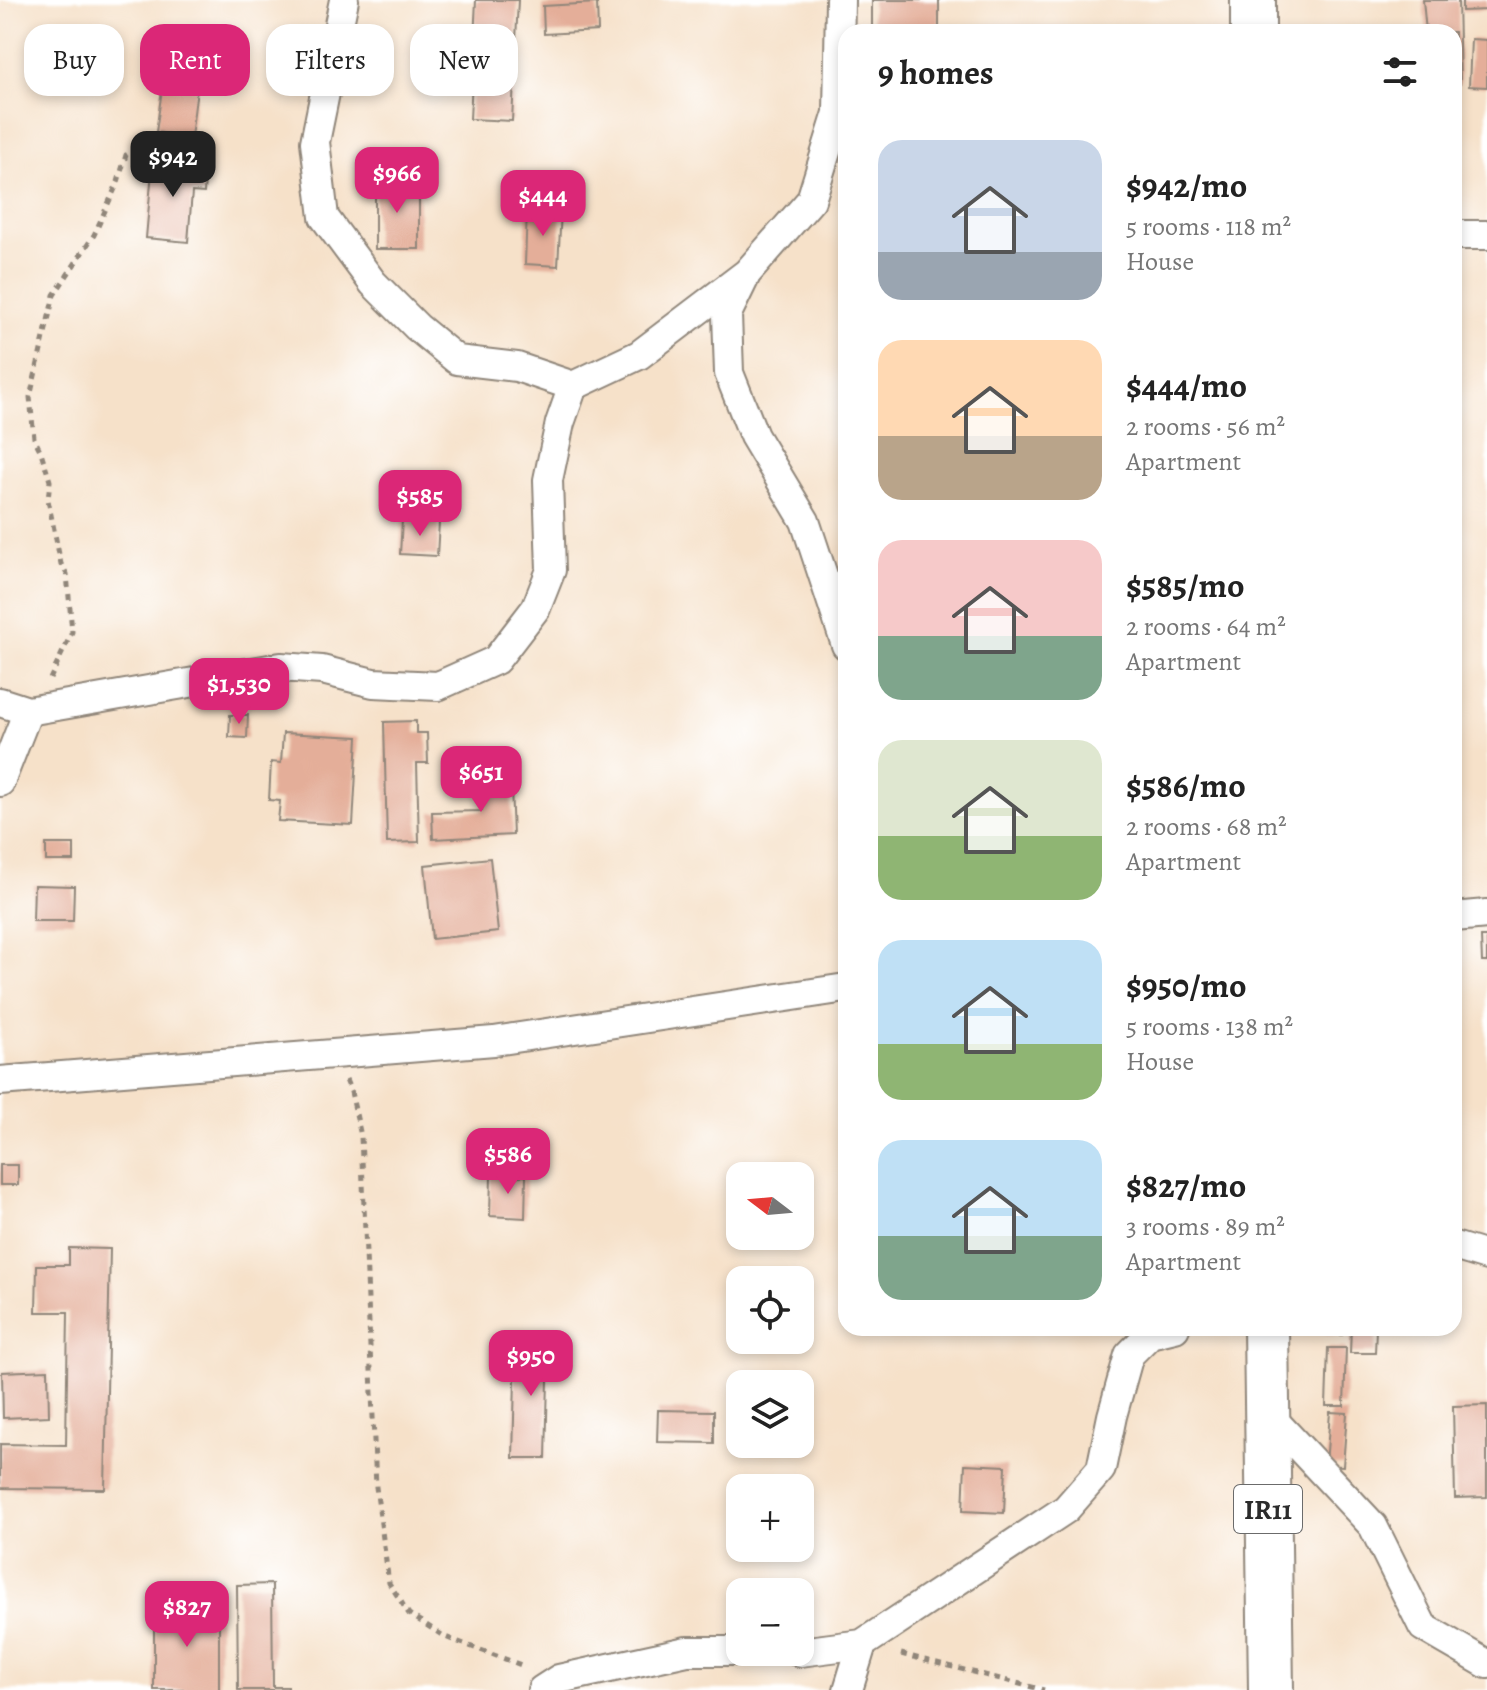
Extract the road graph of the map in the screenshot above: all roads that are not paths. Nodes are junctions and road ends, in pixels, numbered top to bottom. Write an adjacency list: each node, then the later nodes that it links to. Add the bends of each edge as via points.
1 (344, 0): 10 (street, via 315,142 324,217 373,283 457,360 517,367)
2 (840, 0): 4 (street)
3 (1253, 0): 5 (main road)
4 (840, 24)
5 (1253, 24)
6 (838, 113): 9 (street, via 811,200)
7 (1462, 235): 8 (street)
8 (1487, 235)
9 (747, 273): 10 (street, via 639,355); 11 (street, via 727,314 729,373 754,436 805,521)
10 (573, 386): 13 (street, via 548,480 551,570 536,608 496,660 438,686 373,683 322,670 281,667)
11 (838, 621)
12 (0, 702): 13 (street)
13 (38, 709): 14 (street)
14 (0, 782)
15 (1487, 914): 16 (street)
16 (1462, 916)
17 (838, 989): 18 (street, via 494,1041)
18 (0, 1081)
19 (1462, 1248): 20 (street)
20 (1487, 1256)
21 (1148, 1336): 24 (street, via 1129,1355 1101,1469 1066,1509)
22 (1266, 1336): 23 (main road, IR11)
23 (1267, 1413): 27 (street, via 1373,1526 1423,1627); 30 (main road, IR11)
24 (862, 1644): 25 (street); 29 (street)
25 (814, 1650)
26 (726, 1651): 28 (street, via 687,1651)
27 (1487, 1664)
28 (551, 1684)
29 (848, 1690)
30 (1271, 1690)

